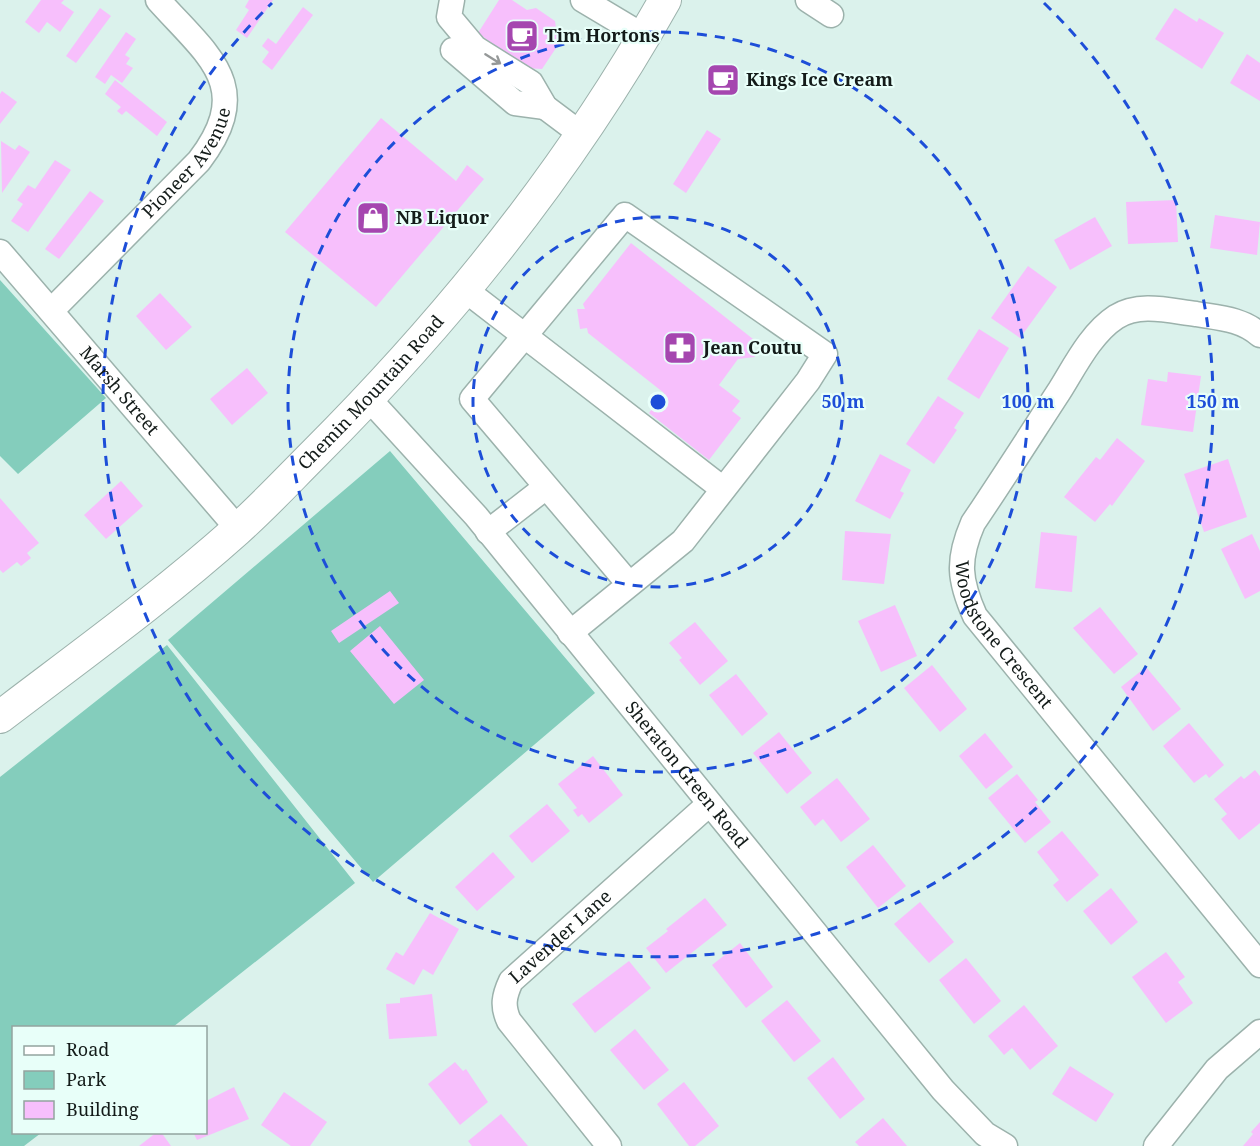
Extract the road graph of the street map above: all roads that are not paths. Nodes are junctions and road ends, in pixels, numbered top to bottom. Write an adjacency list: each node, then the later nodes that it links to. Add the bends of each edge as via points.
1 (158, 0): 13 (street, Pioneer Avenue, via 212,60 223,80 227,101 221,122 199,161)
2 (452, 0): 9 (street, via 449,17)
3 (470, 0): 9 (street)
4 (584, 0): 8 (street)
5 (666, 0): 8 (main road, Chemin Mountain Road)
6 (808, 0): 7 (street)
7 (831, 15)
8 (645, 37): 10 (main road, Chemin Mountain Road)
9 (455, 41): 10 (street, via 515,103 544,107)
10 (581, 134): 12 (main road, Chemin Mountain Road)
11 (0, 252): 13 (street, Marsh Street)
12 (464, 289): 14 (street); 16 (main road, Chemin Mountain Road)
13 (52, 310): 19 (street, Marsh Street)
14 (525, 334): 17 (street, via 471,399); 18 (street); 18 (street, via 625,215 825,354)
15 (1260, 335): 25 (street, Woodstone Crescent, via 1243,323 1228,319 1153,308 1136,309 1116,317 1099,332 973,524 961,565 965,593 975,616)
16 (369, 399): 19 (main road, Chemin Mountain Road); 20 (street, Sheraton Green Road)
17 (546, 487): 20 (street); 21 (street)
18 (723, 489): 21 (street, via 683,541)
19 (238, 529): 23 (main road, Chemin Mountain Road, via 136,614)
20 (488, 532): 22 (street, Sheraton Green Road)
21 (629, 584): 22 (street)
22 (570, 633): 24 (street, Sheraton Green Road)
23 (0, 717)
24 (708, 805): 27 (street, Lavender Lane, via 511,981 505,995 504,1010 510,1021); 28 (street, Sheraton Green Road, via 944,1090 984,1134)
25 (1260, 965)
26 (1260, 1032): 29 (street, via 1217,1069)
27 (609, 1146)
28 (1005, 1146)
29 (1156, 1146)

